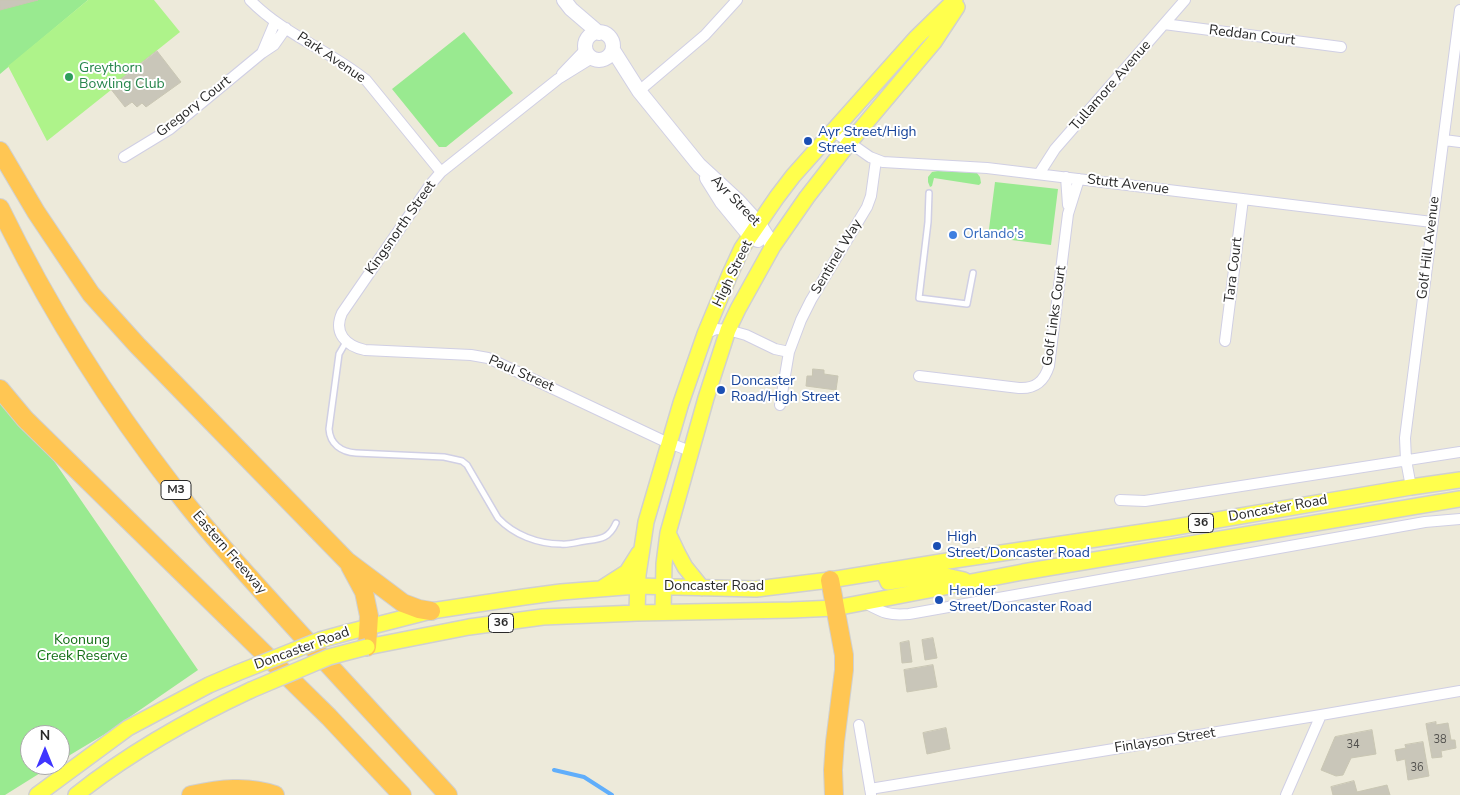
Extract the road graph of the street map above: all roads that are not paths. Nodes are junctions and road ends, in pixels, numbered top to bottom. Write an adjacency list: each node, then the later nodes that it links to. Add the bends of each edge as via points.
1 (250, 0): 8 (street, Park Avenue)
2 (737, 0): 15 (street, via 705,35)
3 (955, 0): 16 (main road, High Street, via 916,38)
4 (962, 0): 19 (main road, High Street, via 934,42)
5 (1185, 0): 9 (street, Tullamore Avenue)
6 (568, 4): 11 (street, Ayr Street); 13 (street, Ayr Street)
7 (1460, 10): 17 (street, Golf Hill Avenue)
8 (275, 22): 10 (street, Park Avenue); 14 (street, Gregory Court)
9 (1164, 24): 12 (street, Reddan Court); 25 (street, Tullamore Avenue, via 1056,149)
10 (286, 28): 14 (street, Gregory Court, via 274,45); 24 (street, Park Avenue, via 366,80)
11 (599, 33): 13 (street, via 592,35); 13 (street, Ayr Street, via 604,33 612,42)
12 (1341, 47)
13 (596, 51): 15 (street, Ayr Street); 24 (street, Kingsnorth Street)
14 (262, 53): 21 (street, Gregory Court, via 170,129)
15 (638, 91): 23 (street, Ayr Street)
16 (833, 131): 19 (street, Stutt Avenue); 33 (main road, High Street, via 793,176)
17 (1444, 140): 18 (street); 32 (street, Golf Hill Avenue)
18 (1460, 142)
19 (849, 143): 22 (street, Stutt Avenue); 35 (main road, High Street)
20 (0, 151): 57 (highway, via 36,212 97,301)
21 (124, 157)
22 (876, 160): 25 (street, Stutt Avenue); 41 (street, Sentinel Way, via 867,207 811,300)
23 (700, 165): 33 (street, Ayr Street); 34 (street, Ayr Street, via 722,202)
24 (442, 172): 39 (street, Kingsnorth Street, via 419,199 342,313 339,328)
25 (1039, 174): 26 (street, Stutt Avenue)
26 (1066, 177): 27 (street, Stutt Avenue); 31 (street, Golf Links Court)
27 (1079, 179): 29 (street, Stutt Avenue); 31 (street, Golf Links Court)
28 (929, 193): 36 (lane, via 919,298 967,304)
29 (1243, 199): 32 (street, Stutt Avenue); 40 (street, Tara Court)
30 (0, 208): 81 (highway, Eastern Freeway / M3, via 50,304 81,355 175,489 217,541)
31 (1068, 214): 42 (street, Golf Links Court, via 1049,366 1041,382 1032,388 1019,388)
32 (1432, 222): 48 (street, Golf Hill Avenue, via 1405,438)
33 (759, 224): 34 (main road, High Street); 35 (street, Ayr Street)
34 (750, 236): 35 (street, Ayr Street); 38 (main road, High Street)
35 (773, 246): 37 (main road, High Street)
36 (973, 274)
37 (728, 330): 38 (street, via 716,329); 41 (street); 46 (main road, High Street)
38 (705, 334): 45 (main road, High Street)
39 (345, 340): 45 (street, Paul Street, via 365,350 488,358); 54 (lane, via 339,354 329,429 332,442 342,450 356,454 444,457 462,461 502,522 516,533 534,539 562,544 596,539 612,532)
40 (1225, 340)
41 (789, 352): 44 (street, Sentinel Way)
42 (919, 376)
43 (0, 389): 80 (highway, via 25,419 330,717)
44 (780, 405)
45 (670, 443): 46 (street, Paul Street); 56 (main road, High Street)
46 (690, 451): 55 (main road, High Street)
47 (1460, 452): 48 (street, Doncaster Road)
48 (1406, 460): 50 (street, Golf Hill Avenue); 52 (street, Doncaster Road, via 1146,501)
49 (1460, 480): 50 (main road, Doncaster Road / 36)
50 (1411, 487): 58 (main road, Doncaster Road / 36, via 1170,528)
51 (1460, 499): 60 (main road, Doncaster Road / 36)
52 (1120, 500)
53 (1460, 519): 65 (street, via 1425,522 909,614 887,614)
54 (616, 523)
55 (668, 533): 62 (main road, High Street); 63 (main road, via 686,567)
56 (641, 550): 61 (main road, High Street); 64 (main road, via 627,572)
57 (348, 561): 67 (highway, via 403,603); 70 (highway, via 364,592)
58 (883, 571): 59 (main road, Doncaster Road / 36); 60 (main road, via 888,582 937,574)
59 (830, 580): 63 (main road, Doncaster Road / 36, via 756,589); 66 (highway)
60 (970, 582): 65 (main road, Doncaster Road / 36)
61 (637, 586): 62 (main road, Doncaster Road / 36); 64 (main road, Doncaster Road / 36); 68 (main road, High Street)
62 (664, 586): 63 (main road, Doncaster Road / 36); 69 (main road, High Street)
63 (702, 588)
64 (601, 589): 67 (main road, Doncaster Road / 36, via 524,596)
65 (863, 602): 66 (main road, Doncaster Road / 36)
66 (835, 608): 69 (main road, Doncaster Road / 36); 82 (highway, via 844,670 835,742)
67 (431, 611): 70 (main road, Doncaster Road / 36)
68 (637, 612): 69 (main road, Doncaster Road / 36); 71 (main road, Doncaster Road / 36, via 543,617 478,625)
69 (663, 612)
70 (369, 627): 71 (highway); 76 (main road, Doncaster Road / 36, bridge, via 320,640 209,685 128,728)
71 (367, 647): 77 (main road, Doncaster Road / 36, bridge, via 329,658 216,706 137,750)
72 (1460, 691): 73 (street, Finlayson Street)
73 (1321, 715): 75 (street, Finlayson Street); 83 (street)
74 (859, 724): 75 (street)
75 (871, 792)
76 (36, 795)
77 (76, 795)
78 (191, 795): 79 (highway, via 238,788)
79 (275, 795)
80 (402, 795)
81 (448, 795)
82 (834, 795)
83 (1286, 795)

